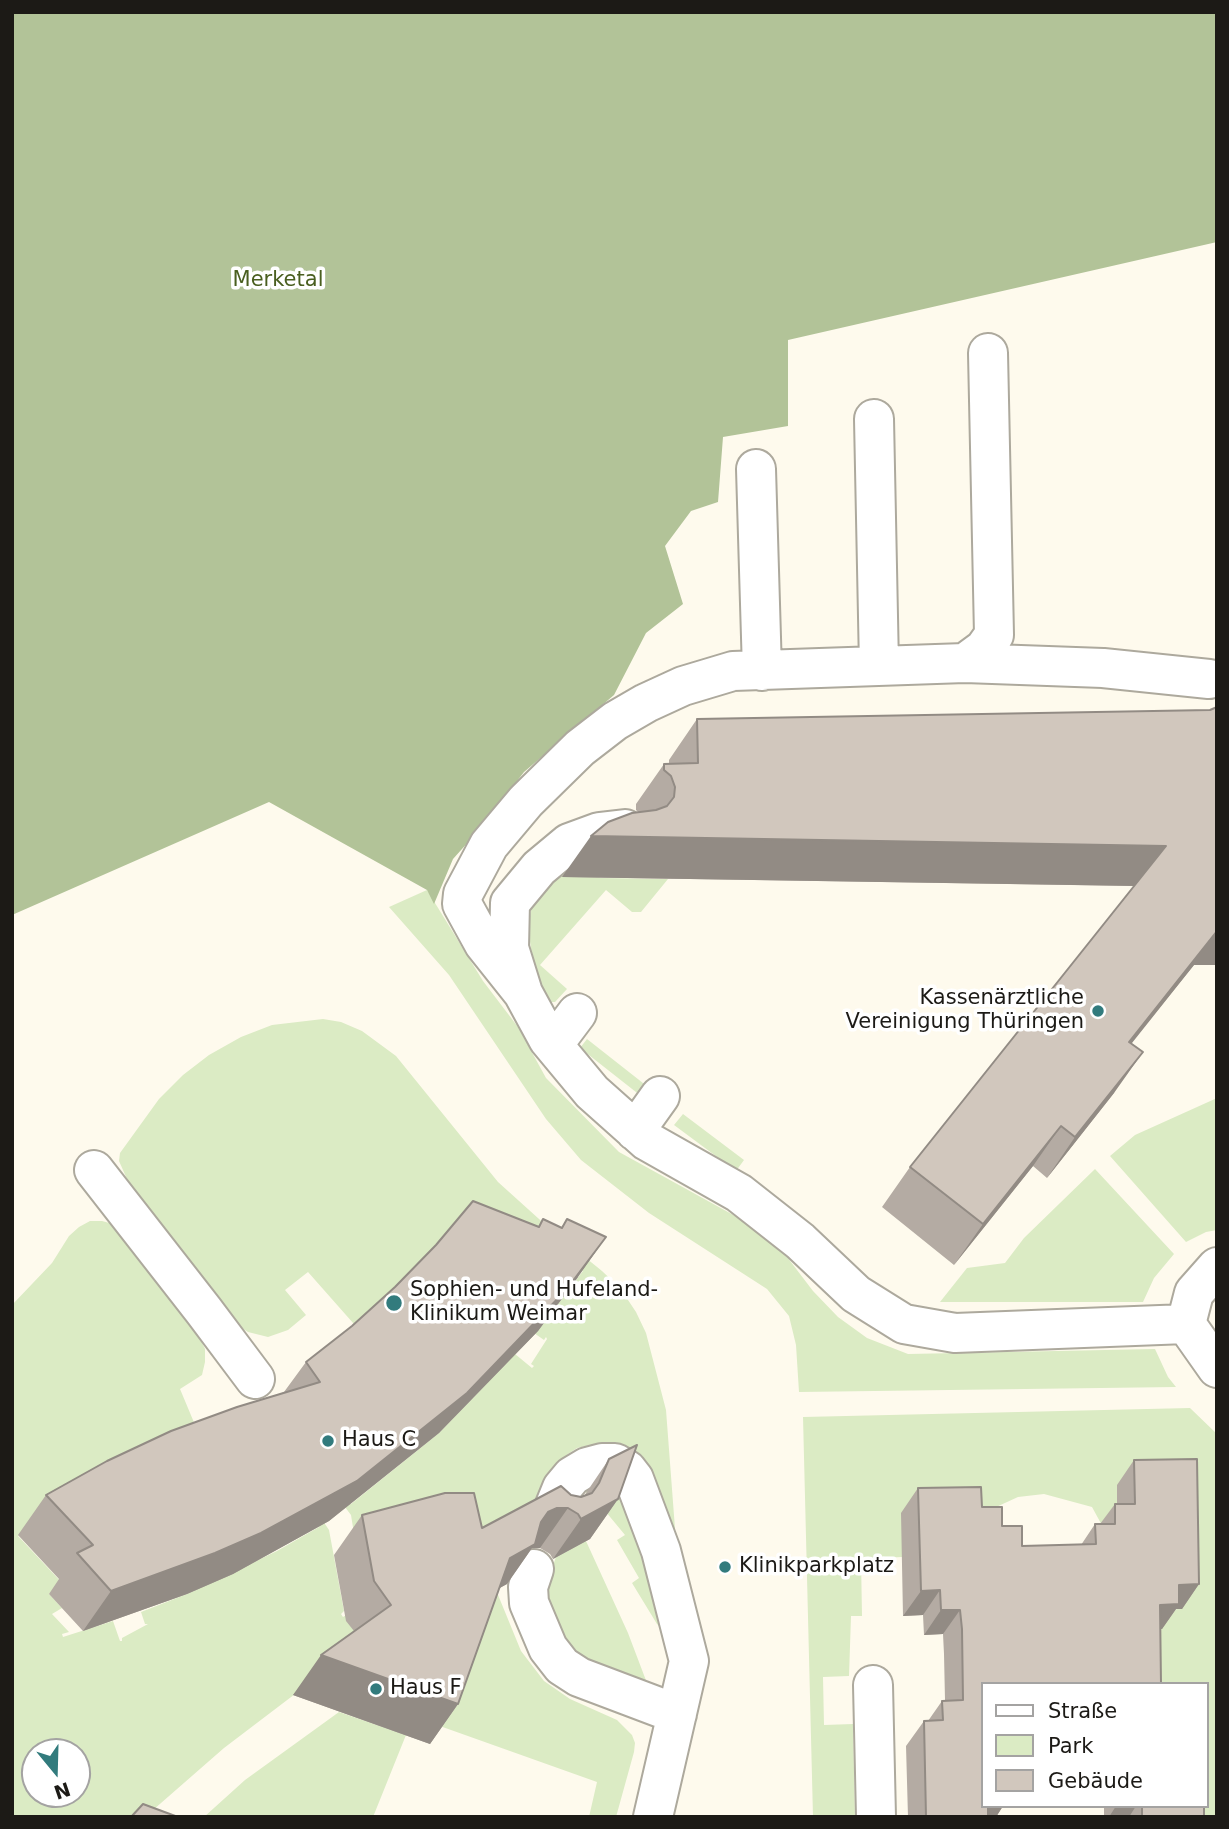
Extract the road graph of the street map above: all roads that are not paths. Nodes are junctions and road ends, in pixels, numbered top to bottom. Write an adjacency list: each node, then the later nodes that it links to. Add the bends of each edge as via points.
1 (988, 353): 4 (street, via 994,635)
2 (874, 419): 5 (street)
3 (756, 469): 6 (street)
4 (965, 663): 5 (street); 7 (street)
5 (879, 666): 6 (street)
6 (762, 671): 9 (street, via 733,671 683,685 615,721 535,792 489,845 462,904 484,944)
7 (1209, 678)
8 (625, 829): 9 (street, via 569,843 539,868 510,903 509,948)
9 (523, 993): 11 (street)
10 (577, 1013): 11 (street)
11 (553, 1045): 13 (street, via 592,1092)
12 (660, 1096): 13 (street)
13 (635, 1130): 16 (street, via 647,1141 750,1184 800,1241 856,1294 904,1324 955,1333)
14 (94, 1170): 18 (street)
15 (1217, 1267): 16 (street, via 1194,1293)
16 (1186, 1324): 17 (street)
17 (1217, 1368)
18 (255, 1379)
19 (551, 1515): 22 (street, via 562,1488 587,1467 615,1464 634,1479 662,1551 689,1661)
20 (534, 1569): 22 (street, via 529,1603 548,1648 562,1666)
21 (873, 1685): 24 (street)
22 (677, 1714): 23 (street)
23 (653, 1817)
24 (876, 1817)

